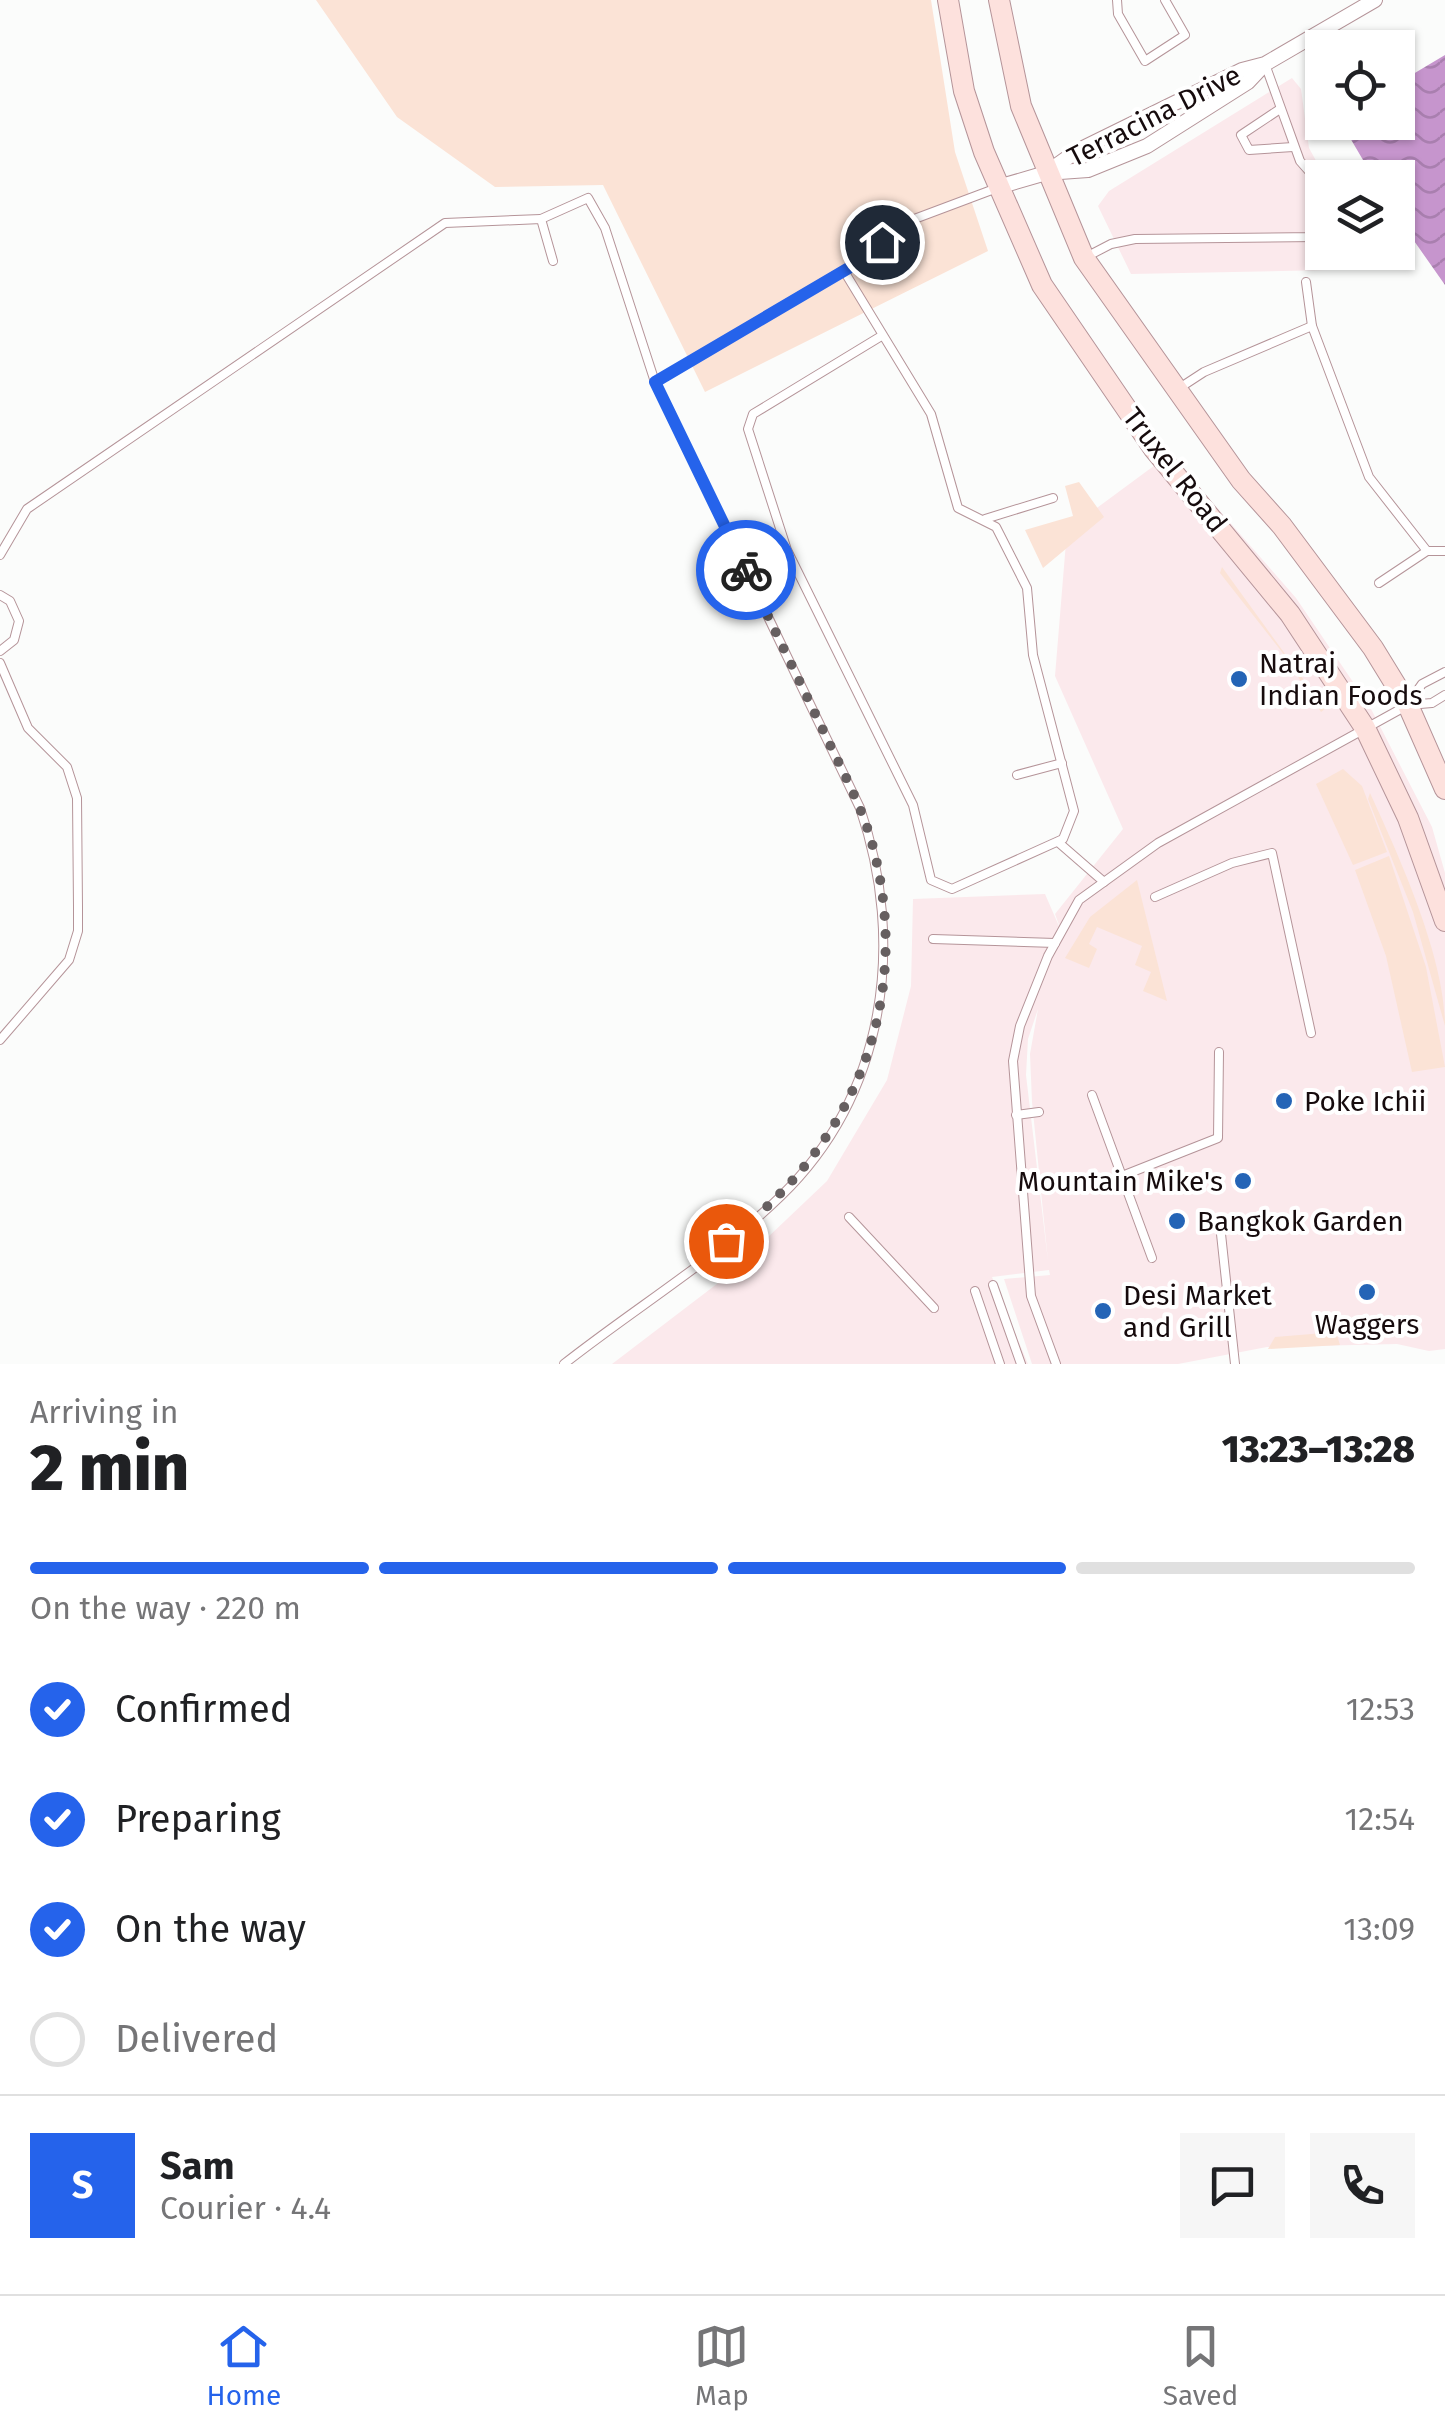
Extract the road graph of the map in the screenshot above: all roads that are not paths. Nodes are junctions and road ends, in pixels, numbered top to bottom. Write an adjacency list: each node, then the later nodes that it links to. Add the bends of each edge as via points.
1 (948, 0): 12 (main road, Truxel Road, via 964,91)
2 (999, 0): 11 (main road, Truxel Road, via 1012,77)
3 (1117, 0): 4 (lane, via 1118,14 1145,60 1185,36)
4 (1165, 0)
5 (1373, 1): 6 (street, Terracina Drive)
6 (1351, 6): 7 (street, Terracina Drive)
7 (1265, 64): 8 (lane); 11 (street, Terracina Drive, via 1077,151); 11 (street, Terracina Drive, via 1248,82 1147,146 1088,170)
8 (1280, 109): 9 (lane); 9 (lane, via 1241,135 1249,150)
9 (1293, 147): 10 (lane)
10 (1305, 164)
11 (1046, 173): 12 (street, Terracina Drive); 15 (main road, Truxel Road)
12 (998, 188): 17 (lane, via 901,224); 35 (main road, Truxel Road, via 1042,285 1154,449 1290,614)
13 (541, 220): 16 (lane); 21 (lane, via 588,198); 27 (lane, via 445,223 27,508)
14 (1305, 236): 15 (lane, via 1135,240)
15 (1084, 258): 22 (main road, Truxel Road)
16 (553, 261)
17 (844, 271): 20 (lane); 21 (lane)
18 (1306, 282): 19 (lane)
19 (1312, 326): 22 (lane); 25 (lane, via 1370,476)
20 (883, 335): 24 (lane, via 931,414 958,508); 39 (lane, via 753,414 748,429 787,550 913,805 930,880 942,888 968,885)
21 (655, 382): 58 (lane, via 860,808 880,881 885,968 859,1078 808,1165 756,1219)
22 (1176, 390): 34 (main road, Truxel Road, via 1373,648)
23 (1054, 498): 24 (lane)
24 (986, 520): 36 (lane, via 1027,588 1033,655)
25 (1427, 551): 26 (lane); 28 (lane)
26 (1445, 551)
27 (0, 555)
28 (1379, 584)
29 (0, 595): 30 (lane, via 20,621 14,640)
30 (0, 651)
31 (0, 663): 46 (lane, via 28,728 68,767 73,784 78,931 62,970)
32 (1445, 672): 34 (lane, via 1422,684)
33 (1445, 695): 34 (lane)
34 (1408, 705): 35 (lane); 38 (main road, Truxel Road)
35 (1366, 728): 40 (lane, via 1158,843); 42 (main road, Truxel Road)
36 (1062, 763): 37 (lane); 39 (lane, via 1074,812)
37 (1017, 776)
38 (1445, 789)
39 (1058, 842): 40 (lane)
40 (1104, 882): 44 (lane, via 1080,900)
41 (1155, 897): 45 (lane, via 1232,862 1272,854)
42 (1445, 921)
43 (933, 939): 44 (lane)
44 (1055, 943): 50 (lane, via 1020,1026 1013,1061)
45 (1311, 1033)
46 (0, 1040)
47 (1219, 1052): 51 (lane, via 1218,1138)
48 (1092, 1094): 51 (lane)
49 (1040, 1112): 50 (lane)
50 (1016, 1115): 61 (lane, via 1031,1296)
51 (1122, 1176): 54 (lane)
52 (849, 1217): 57 (lane)
53 (1221, 1234): 62 (lane)
54 (1152, 1258)
55 (993, 1285): 60 (lane)
56 (974, 1292): 59 (lane)
57 (934, 1308)
58 (564, 1364)
59 (1000, 1364)
60 (1021, 1364)
61 (1056, 1364)
62 (1234, 1364)

